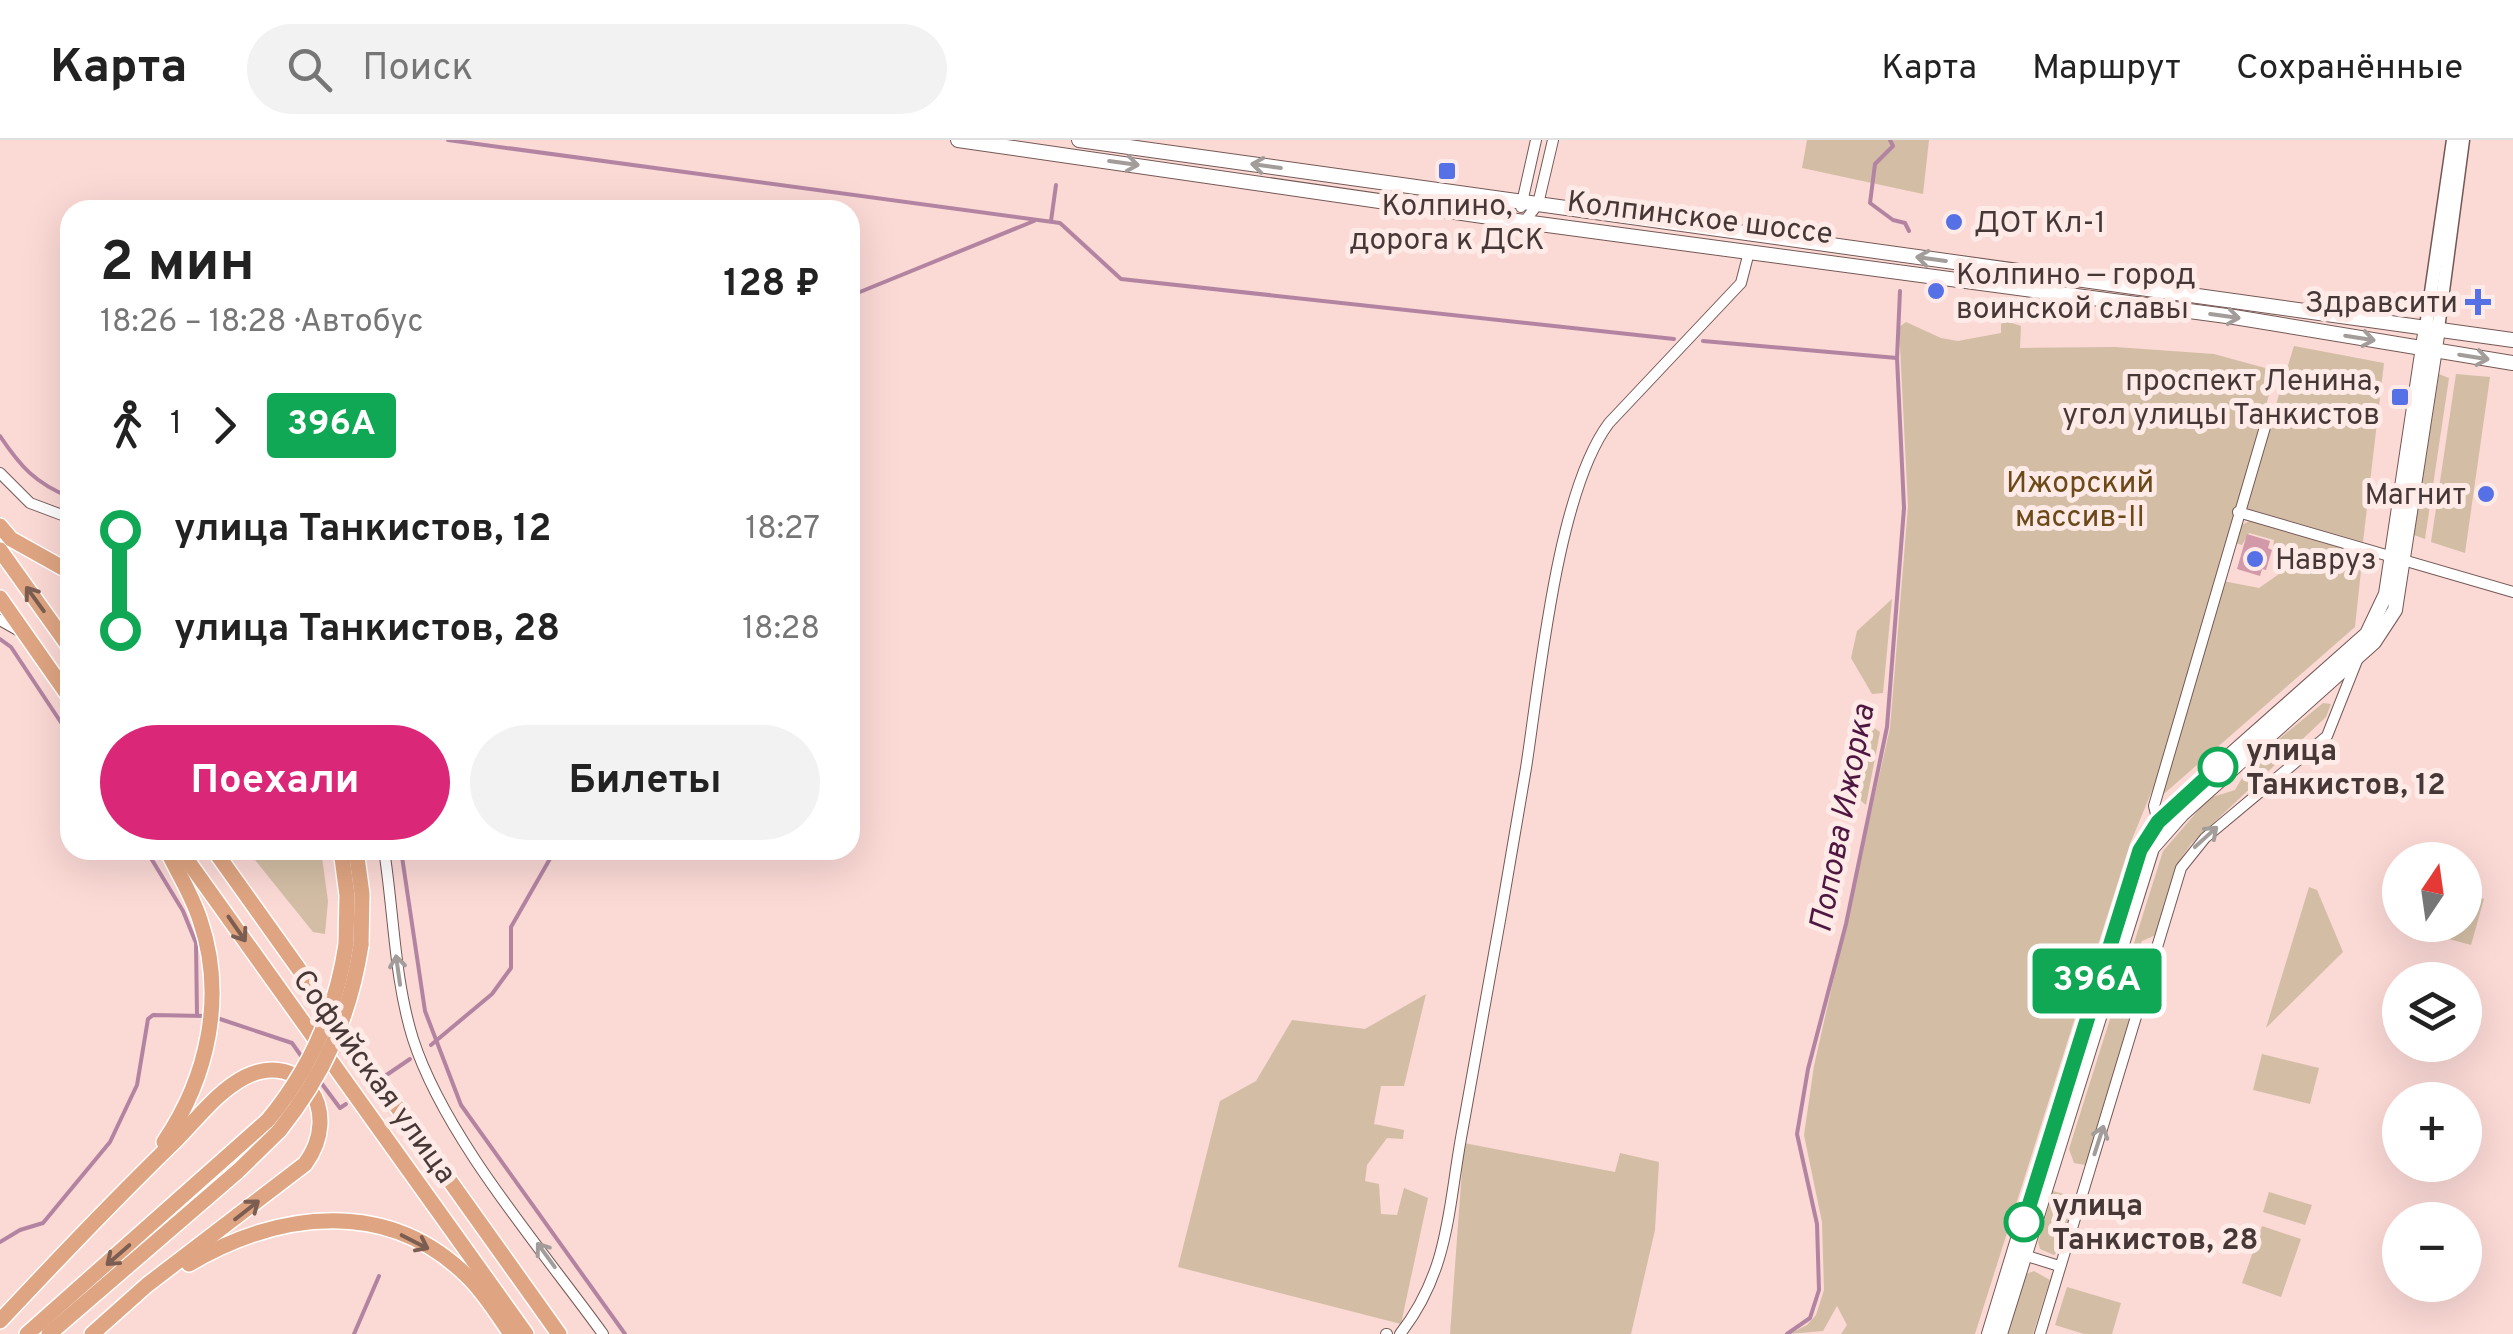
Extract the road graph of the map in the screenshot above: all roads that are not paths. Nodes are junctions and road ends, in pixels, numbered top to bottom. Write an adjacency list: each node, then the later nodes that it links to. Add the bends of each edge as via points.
1 (958, 140): 9 (main road, Колпинское шоссе, one-way to 9)
2 (1079, 140): 7 (main road, Колпинское шоссе, one-way to 2)
3 (1536, 140): 7 (street)
4 (1553, 140): 8 (street)
5 (2452, 140): 11 (street)
6 (2463, 140): 11 (street)
7 (1520, 202): 8 (main road, Колпинское шоссе); 9 (street)
8 (1538, 204): 9 (street); 11 (main road, Колпинское шоссе, one-way to 8)
9 (1524, 222): 10 (main road, Колпинское шоссе)
10 (1749, 252): 13 (main road, Колпинское шоссе, one-way to 13); 51 (street, via 1741,283 1609,423 1583,472 1556,580 1447,1239 1440,1266)
11 (2432, 328): 12 (main road, Колпинское шоссе); 13 (main road)
12 (2513, 340)
13 (2429, 350): 14 (main road, Колпинское шоссе, one-way to 14); 21 (main road)
14 (2513, 363)
15 (2265, 427): 17 (street)
16 (0, 473): 18 (street, via 30,504)
17 (2238, 512): 21 (street); 30 (street, via 2154,806)
18 (60, 514)
19 (0, 526): 22 (main road)
20 (0, 550): 27 (main road, one-way to 20)
21 (2399, 558): 23 (street); 28 (main road, via 2390,620); 30 (main road, via 2367,634)
22 (60, 566)
23 (2513, 592)
24 (0, 598): 26 (main road)
25 (0, 620): 26 (street)
26 (23, 634): 29 (main road)
27 (60, 634)
28 (2359, 656): 40 (main road, via 2152,848); 41 (street, one-way to 28, via 2180,868 2190,852 2327,736)
29 (60, 684)
30 (2158, 822): 40 (main road, via 2131,874 2030,1184)
31 (172, 860): 39 (main road, via 206,939 212,1012 194,1088)
32 (187, 860): 48 (main road, Софийская улица, one-way to 48)
33 (221, 860): 49 (main road, Софийская улица)
34 (342, 860): 37 (main road)
35 (357, 860): 37 (main road, via 362,894)
36 (385, 860): 50 (street, one-way to 36, via 462,1138 429,1080 406,1012)
37 (353, 944): 38 (main road, bridge, via 321,1038)
38 (274, 1125): 44 (main road, one-way to 44); 45 (main road, via 238,1172)
39 (145, 1168): 42 (main road, one-way to 39, via 305,1164 320,1138 321,1110 296,1079 283,1072 255,1073 230,1087); 43 (main road)
40 (2019, 1254): 41 (street); 52 (main road); 53 (main road)
41 (2059, 1266): 54 (street)
42 (116, 1314): 46 (main road); 47 (main road, one-way to 47, via 238,1238 282,1224 336,1220 397,1233 432,1251 474,1283)
43 (0, 1321)
44 (27, 1334)
45 (49, 1334)
46 (92, 1334)
47 (511, 1334)
48 (526, 1334)
49 (559, 1334)
50 (603, 1334)
51 (1400, 1334)
52 (1989, 1334)
53 (2000, 1334)
54 (2040, 1334)

